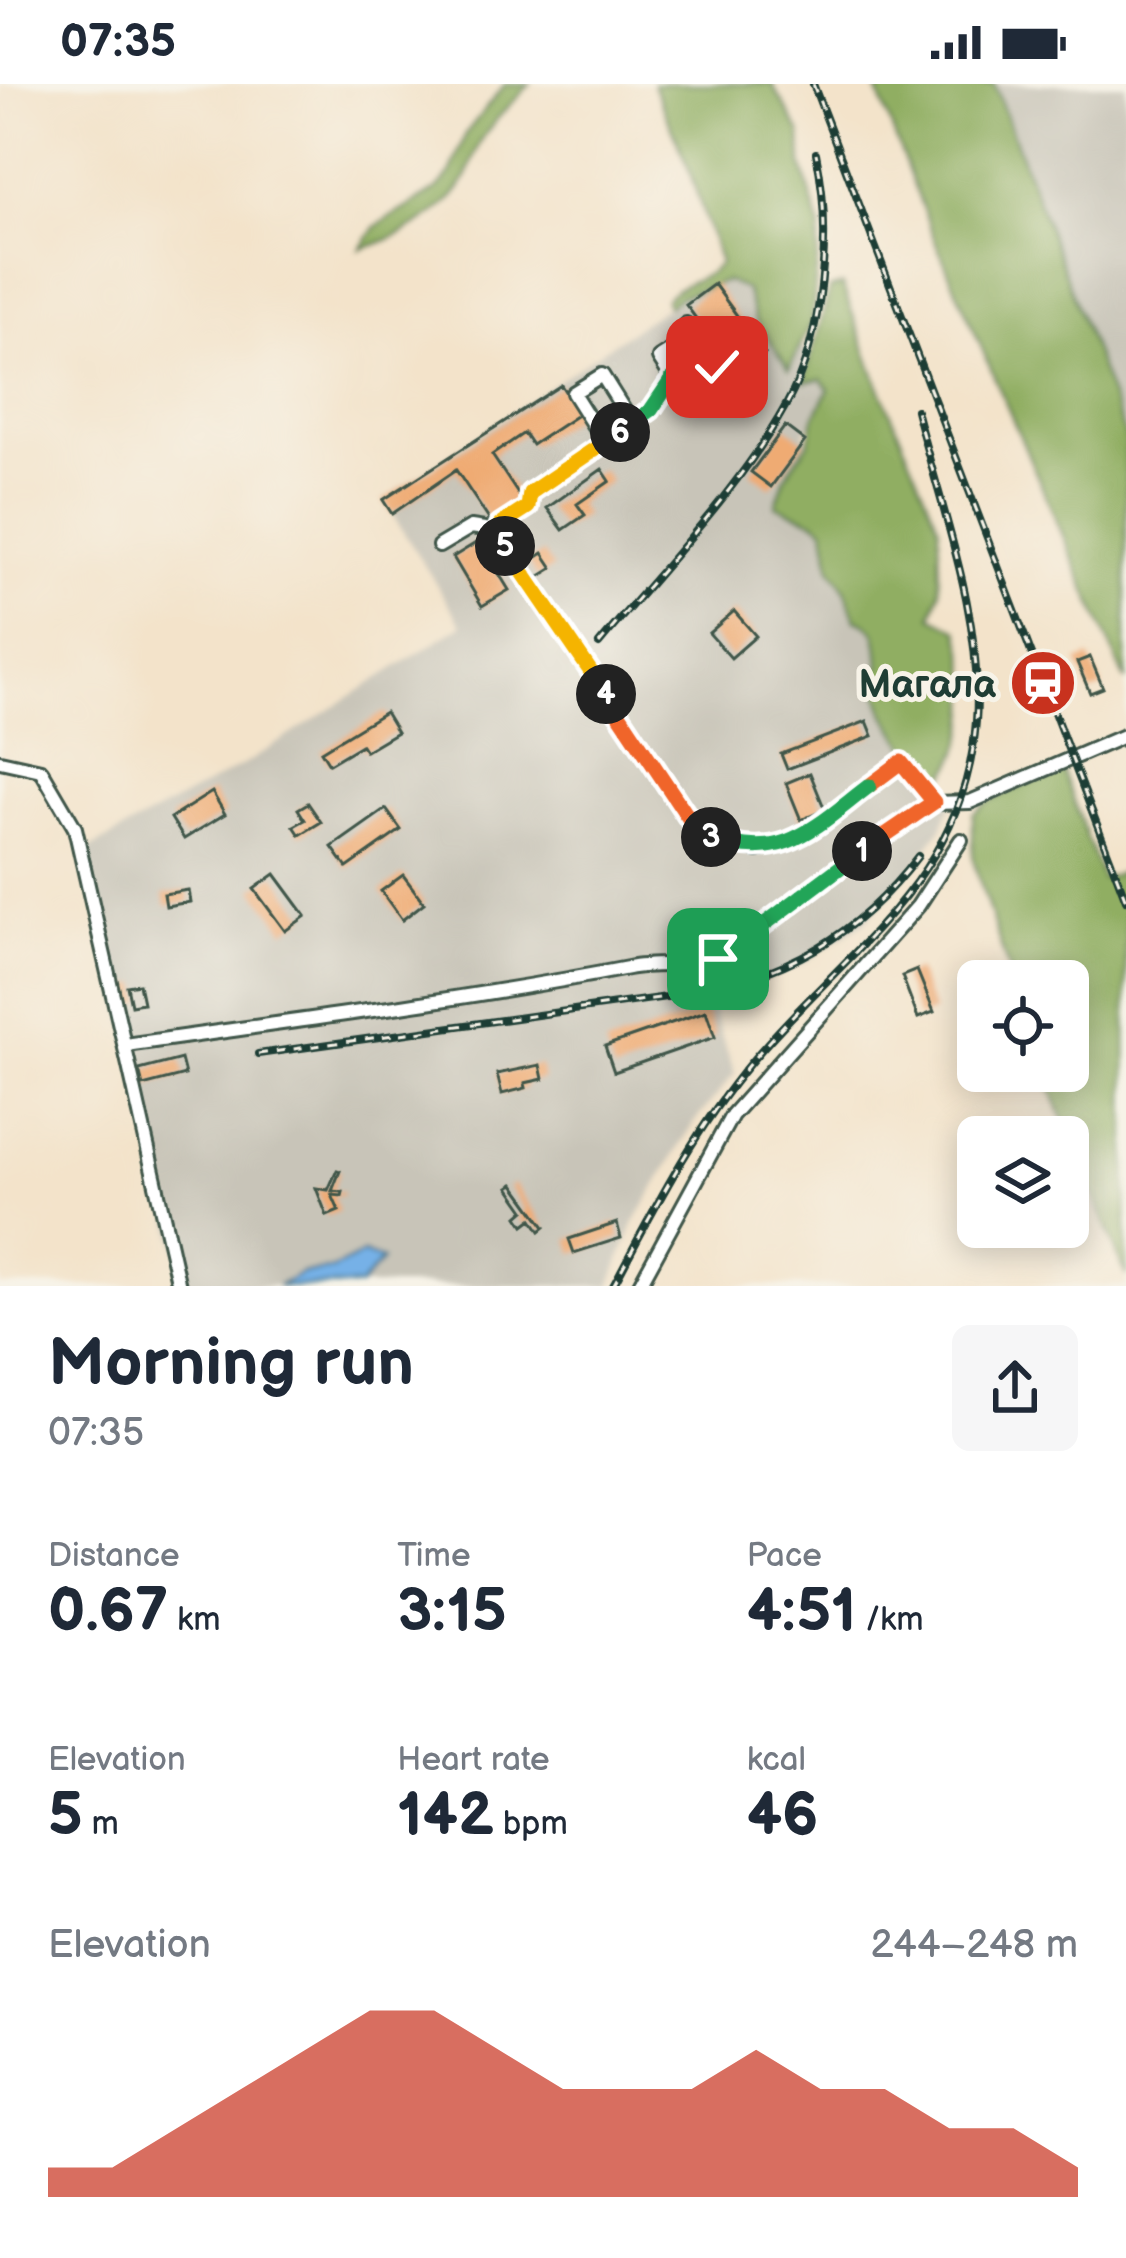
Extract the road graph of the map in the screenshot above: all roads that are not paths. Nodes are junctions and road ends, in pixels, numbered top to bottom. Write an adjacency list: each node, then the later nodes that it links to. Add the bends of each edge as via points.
1 (672, 379): 1 (lane, via 659,358 690,330 717,367 680,391); 2 (lane)
2 (632, 423): 3 (lane); 3 (lane, via 602,375 573,393)
3 (604, 442): 4 (lane, via 530,493 528,507)
4 (498, 531): 5 (lane, via 471,526); 8 (lane, via 698,832 758,850 784,844 901,762)
5 (439, 546)
6 (1126, 735): 8 (lane, via 970,802)
7 (0, 761): 10 (lane, via 41,770 75,828)
8 (934, 802): 10 (lane, via 704,966 661,962)
9 (962, 840): 12 (lane, via 918,906 732,1115)
10 (125, 1045): 11 (lane)
11 (179, 1286)
12 (639, 1286)

